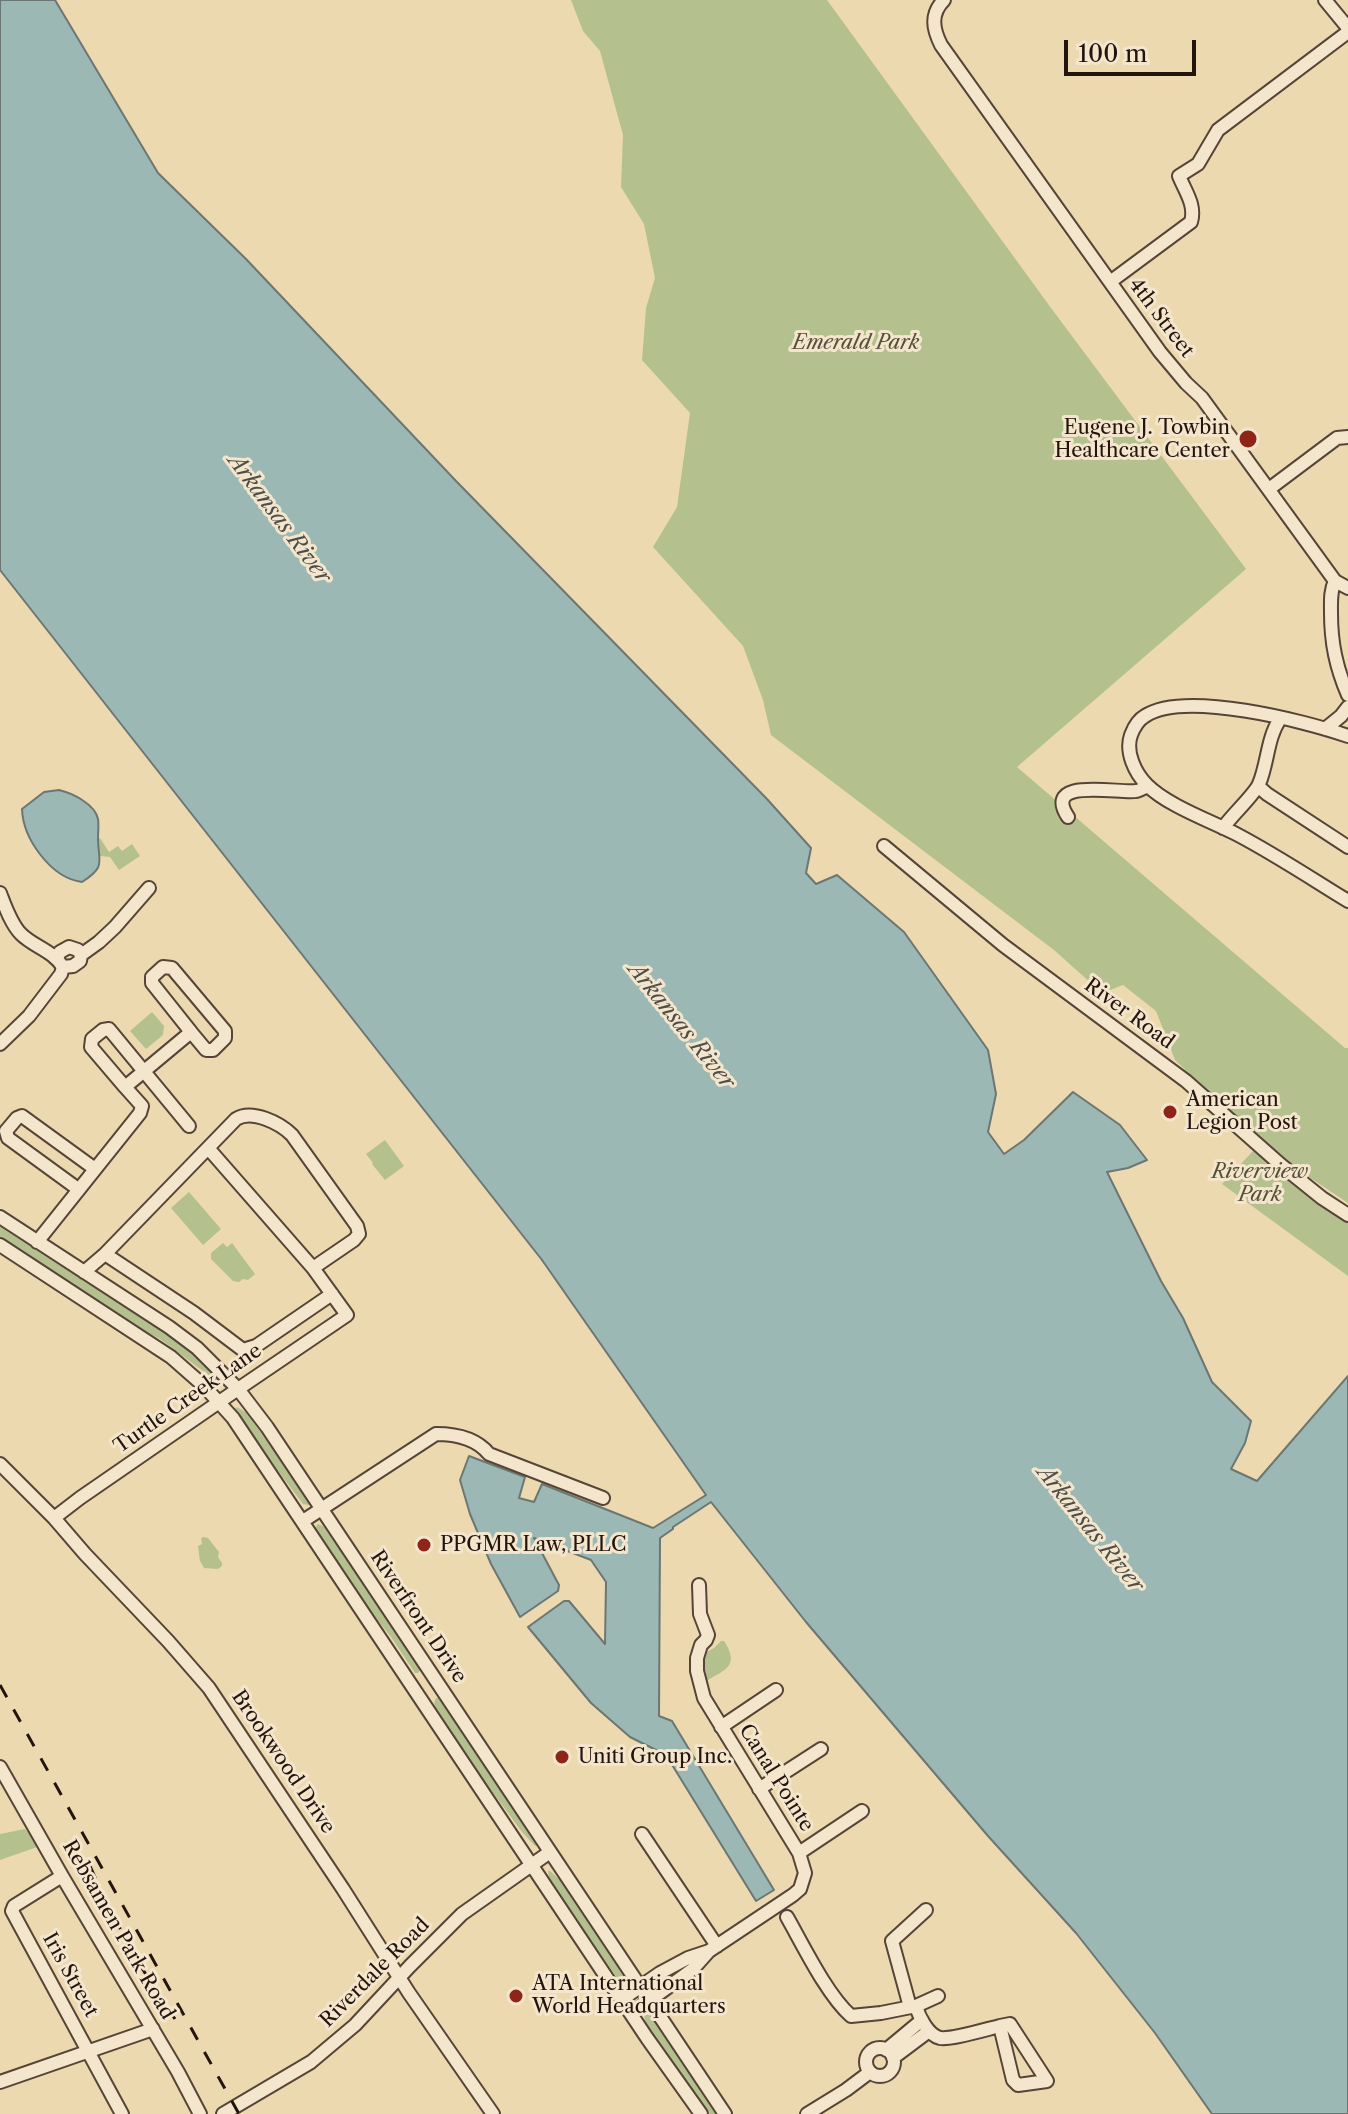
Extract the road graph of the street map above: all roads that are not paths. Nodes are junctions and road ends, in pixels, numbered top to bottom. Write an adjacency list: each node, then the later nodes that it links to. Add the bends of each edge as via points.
1 (944, 0): 4 (street, 4th Street, via 935,12 935,34)
2 (1325, 0): 3 (street)
3 (1348, 30): 4 (street, via 1218,130 1198,164 1179,176 1192,205 1191,222)
4 (1110, 282): 6 (street, 4th Street)
5 (1348, 437): 6 (street, via 1337,438)
6 (1269, 489): 7 (street, 4th Street)
7 (1335, 581): 8 (street); 9 (street, via 1331,640)
8 (1348, 588)
9 (1348, 695)
10 (1348, 708): 11 (street); 13 (street)
11 (1348, 717)
12 (1280, 719): 13 (street); 15 (street, via 1197,706 1168,707 1146,715 1132,731 1129,749); 16 (street)
13 (1325, 729): 14 (street)
14 (1348, 736)
15 (1148, 786): 17 (street, via 1067,794 1062,803); 18 (street)
16 (1258, 786): 18 (street); 20 (street)
17 (1068, 817)
18 (1223, 828): 23 (street)
19 (884, 846): 33 (street, River Road, via 1003,945 1186,1081 1281,1165)
20 (1348, 847)
21 (149, 888): 24 (street, via 115,927 81,955 69,947 60,952)
22 (0, 893): 24 (street, via 22,936)
23 (1348, 901)
24 (60, 962): 26 (street, via 61,974)
25 (191, 1032): 25 (street, via 152,983 163,967 172,968 225,1031 225,1038 206,1050); 27 (street)
26 (0, 1044)
27 (145, 1070): 28 (street); 28 (street, via 109,1029 92,1039 91,1047); 29 (street)
28 (125, 1087): 31 (street, via 142,1106 140,1113)
29 (189, 1126)
30 (208, 1148): 37 (street); 38 (street); 38 (street, via 243,1115 284,1126 292,1135 359,1234)
31 (95, 1169): 32 (street); 32 (street, via 22,1116 17,1118 6,1131 8,1138)
32 (78, 1189): 35 (street)
33 (1348, 1215)
34 (0, 1217): 35 (street, Riverfront Drive)
35 (37, 1242): 39 (street, Riverfront Drive)
36 (0, 1245): 42 (street, via 171,1357)
37 (105, 1254): 39 (street); 40 (street, via 243,1350)
38 (313, 1268): 40 (street)
39 (84, 1272): 41 (street, Riverfront Drive, via 197,1348)
40 (332, 1294): 41 (street, Turtle Creek Lane, via 347,1315)
41 (238, 1389): 42 (street, Turtle Creek Lane); 45 (street, Riverfront Drive)
42 (219, 1402): 46 (street, Turtle Creek Lane); 47 (street)
43 (0, 1464): 46 (street, Brookwood Drive)
44 (603, 1498): 45 (street, via 489,1454 478,1443 436,1434)
45 (321, 1508): 47 (street); 56 (street, Riverfront Drive)
46 (54, 1518): 63 (street, Brookwood Drive, via 209,1688)
47 (303, 1521): 58 (street)
48 (699, 1585): 50 (street, Canal Pointe, via 700,1614 708,1635 698,1652 697,1671 704,1698)
49 (776, 1690): 50 (street)
50 (721, 1727): 53 (street, Canal Pointe)
51 (821, 1749): 53 (street)
52 (0, 1767): 59 (street, Rebsamen Park Road)
53 (759, 1789): 57 (street, Canal Pointe)
54 (862, 1811): 57 (street)
55 (642, 1834): 62 (street)
56 (550, 1852): 58 (street, Riverdale Road); 64 (street, Riverfront Drive)
57 (799, 1853): 62 (street, Canal Pointe, via 805,1873 800,1889)
58 (531, 1865): 63 (street, Riverdale Road, via 462,1914); 66 (street)
59 (62, 1876): 72 (street, Rebsamen Park Road); 73 (street, Iris Street, via 12,1911)
60 (926, 1910): 68 (street, via 892,1941)
61 (787, 1917): 68 (street, via 847,2014)
62 (713, 1949): 64 (street, Canal Pointe); 67 (street, Canal Pointe)
63 (400, 1978): 79 (street, Riverdale Road, via 311,2062); 80 (street, Brookwood Drive)
64 (641, 1986): 66 (street, Canal Pointe); 67 (street, Riverfront Drive)
65 (938, 1996): 68 (street)
66 (621, 2000): 69 (street)
67 (650, 2000): 69 (street, Canal Pointe); 82 (street, Riverfront Drive)
68 (913, 2007): 70 (street)
69 (631, 2014): 81 (street)
70 (926, 2026): 71 (street, via 943,2038); 74 (street)
71 (1000, 2026): 71 (street, via 1013,2080 1018,2085 1047,2081 1010,2024)
72 (153, 2029): 73 (street); 78 (street, Rebsamen Park Road)
73 (88, 2051): 76 (street); 77 (street, Iris Street)
74 (889, 2054): 75 (street, via 892,2068 886,2074); 75 (street, via 875,2049 868,2055)
75 (870, 2072): 83 (street)
76 (0, 2082)
77 (122, 2114)
78 (200, 2114)
79 (223, 2114)
80 (493, 2114)
81 (701, 2114)
82 (725, 2114)
83 (807, 2114)

